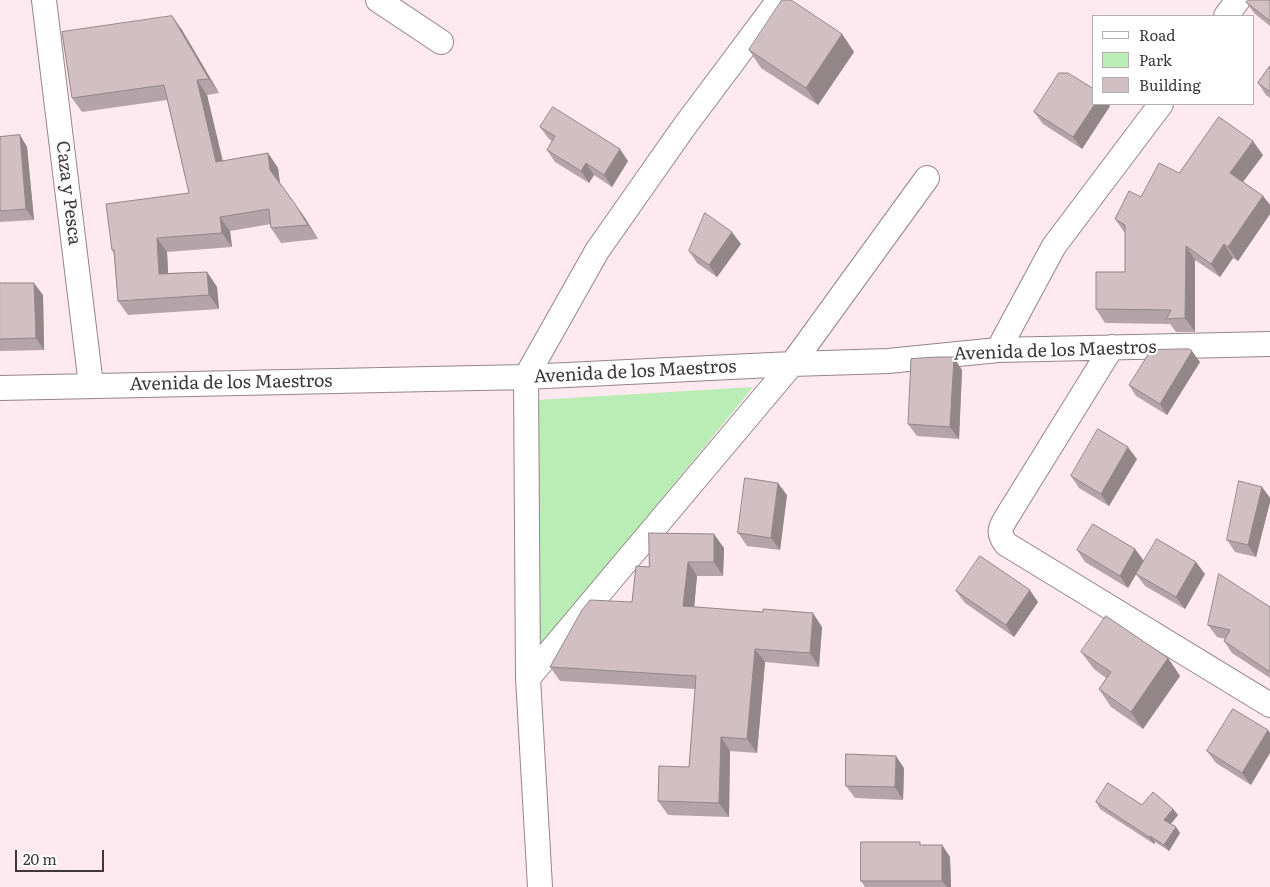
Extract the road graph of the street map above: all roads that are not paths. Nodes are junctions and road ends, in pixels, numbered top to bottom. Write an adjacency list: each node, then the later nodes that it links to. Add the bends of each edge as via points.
1 (44, 0): 14 (street, Caza y Pesca)
2 (378, 0): 6 (street)
3 (779, 0): 13 (street, via 597,251)
4 (1238, 0): 5 (street)
5 (1227, 15)
6 (441, 42)
7 (1160, 105): 11 (street, via 1054,246)
8 (927, 178): 12 (street)
9 (1270, 344): 10 (street, Avenida de los Maestros)
10 (1112, 347): 11 (street, Avenida de los Maestros); 17 (street, via 1011,510 1000,529 1000,536 1006,544)
11 (998, 350): 12 (street, Avenida de los Maestros, via 888,361)
12 (792, 364): 13 (street, Avenida de los Maestros); 16 (street)
13 (526, 377): 14 (street, Avenida de los Maestros); 16 (street)
14 (92, 385): 15 (street, Avenida de los Maestros)
15 (0, 388)
16 (528, 678): 18 (street)
17 (1270, 705)
18 (540, 887)

